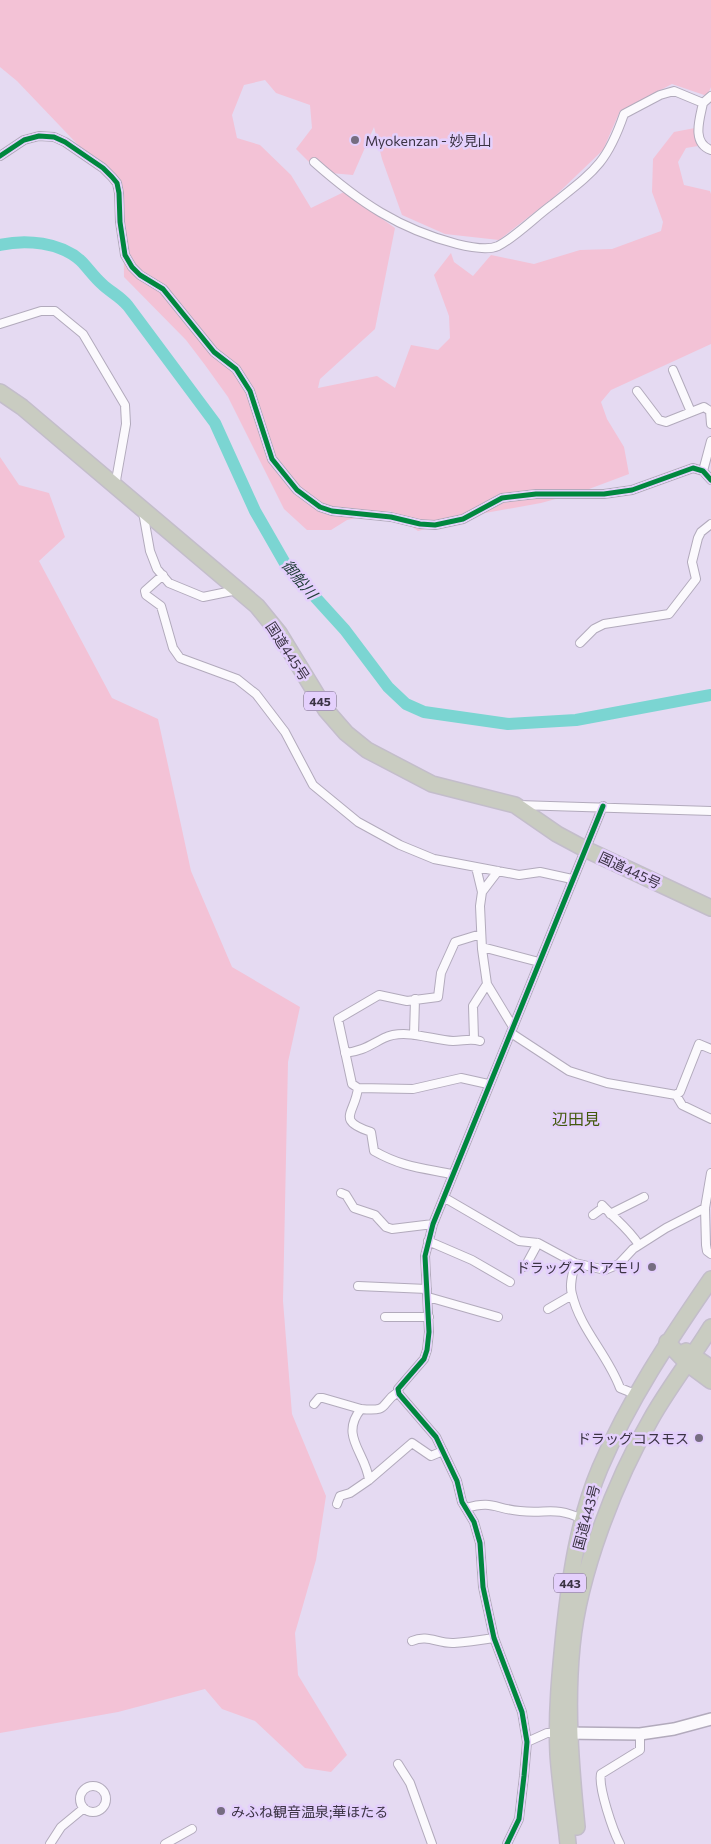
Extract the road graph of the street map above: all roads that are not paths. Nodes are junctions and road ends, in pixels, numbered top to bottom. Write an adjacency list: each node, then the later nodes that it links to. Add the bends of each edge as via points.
1 (711, 96): 2 (street)
2 (703, 103): 3 (street, via 698,131 700,141); 5 (street, via 674,91 624,114 614,144 595,170 498,246 474,248 400,225 382,215)
3 (711, 150)
4 (0, 156): 13 (street, via 24,140 54,137 104,168 117,183 120,222 126,255 132,266 140,275 163,288 214,352 236,369 250,391 272,459 297,490 320,507 435,525 463,519 502,498 536,494 604,494 632,490 693,468)
5 (314, 162)
6 (0, 324): 15 (street, via 41,311 55,311 83,334 125,405 126,424)
7 (673, 370): 10 (street)
8 (0, 392): 15 (highway, 国道445号 / 445)
9 (637, 392): 10 (street, via 659,420 666,422)
10 (692, 412): 11 (street, via 704,406 710,411)
11 (711, 424)
12 (711, 441): 13 (street)
13 (703, 471): 14 (street)
14 (711, 480)
15 (115, 486): 16 (highway, 国道445号 / 445)
16 (143, 510): 18 (street, via 150,551); 19 (highway, 国道445号 / 445)
17 (711, 524): 20 (street, via 700,532 698,538 692,562 696,579 669,614 604,624)
18 (163, 575): 19 (street, via 169,583 203,597); 25 (street, via 145,591 161,606 173,648 180,658 237,679 256,694 285,732 313,785 326,798 358,822 400,845 434,859)
19 (238, 590): 21 (highway, 国道445号 / 445, via 257,606 279,633 326,710 367,750 432,784)
20 (580, 643)
21 (515, 805): 22 (street); 24 (highway, 国道445号 / 445)
22 (603, 806): 23 (street); 24 (street)
23 (711, 811)
24 (585, 849): 27 (street); 29 (highway, 国道445号 / 445)
25 (476, 866): 26 (street); 28 (street)
26 (498, 871): 27 (street, via 519,875 540,872); 28 (street)
27 (572, 879): 32 (street)
28 (482, 892): 30 (street)
29 (711, 908)
30 (481, 934): 31 (street); 34 (street, via 454,942 441,972 438,997)
31 (482, 947): 32 (street); 33 (street)
32 (539, 962): 35 (street)
33 (488, 984): 35 (street); 36 (street, via 473,1006 477,1040 453,1041)
34 (415, 999): 36 (street); 38 (street, via 407,1001 379,995 339,1017)
35 (512, 1030): 39 (street); 41 (street, via 569,1071 607,1083)
36 (414, 1035): 38 (street, via 384,1038 374,1046)
37 (711, 1049): 41 (street, via 699,1044)
38 (345, 1054): 40 (street, via 352,1084)
39 (488, 1084): 40 (street, via 461,1078 413,1089); 44 (street)
40 (358, 1088): 44 (street, via 350,1119 356,1127 371,1132 374,1152 404,1166)
41 (676, 1096): 42 (street, via 682,1105)
42 (711, 1119)
43 (711, 1173): 48 (street)
44 (452, 1174): 47 (street)
45 (341, 1193): 51 (street, via 354,1208 375,1215 386,1227)
46 (644, 1197): 49 (street)
47 (445, 1198): 51 (street); 53 (street, via 519,1241)
48 (705, 1208): 54 (street); 55 (street, via 706,1245)
49 (606, 1209): 50 (street); 54 (street, via 630,1230)
50 (592, 1215)
51 (433, 1224): 52 (street)
52 (428, 1241): 59 (street, via 472,1260); 61 (street, via 424,1270)
53 (538, 1243): 56 (street); 57 (street)
54 (639, 1244): 56 (street, via 612,1268 596,1269)
55 (711, 1254)
56 (574, 1263): 62 (street)
57 (525, 1267)
58 (711, 1280): 68 (highway, 国道443号 / 443)
59 (510, 1282)
60 (358, 1286): 61 (street)
61 (427, 1293): 64 (street); 66 (street)
62 (572, 1295): 63 (street); 73 (street, via 588,1333 616,1376 620,1388)
63 (548, 1309)
64 (428, 1316): 65 (street); 72 (street, via 429,1341 424,1359 402,1382)
65 (385, 1317)
66 (498, 1317)
67 (711, 1327): 69 (highway, 国道443号 / 443)
68 (667, 1342): 69 (highway); 73 (highway, 国道443号 / 443)
69 (691, 1359): 70 (highway); 71 (highway); 77 (highway, 国道443号 / 443)
70 (711, 1368)
71 (711, 1381)
72 (398, 1392): 75 (street, via 386,1407); 78 (street, via 436,1437)
73 (635, 1394): 76 (highway, 国道443号 / 443)
74 (314, 1404): 75 (street, via 323,1398)
75 (361, 1409): 79 (street, via 351,1427 352,1436 368,1470)
76 (619, 1427): 77 (highway); 82 (highway, 国道443号 / 443)
77 (641, 1438): 83 (highway, 国道443号 / 443, via 626,1466)
78 (443, 1451): 79 (street, via 431,1456 412,1443); 81 (street)
79 (369, 1480): 80 (street, via 340,1496)
80 (337, 1504)
81 (466, 1508): 82 (street, via 481,1503 524,1512 555,1510); 84 (street, via 480,1543 483,1587)
82 (582, 1520): 83 (highway); 87 (highway, 国道443号 / 443, via 558,1684)
83 (604, 1526): 87 (highway, 国道443号 / 443, via 594,1552 573,1636)
84 (494, 1638): 85 (street, via 454,1643 420,1637); 89 (street, via 518,1700)
85 (412, 1641)
86 (711, 1720): 88 (street)
87 (563, 1732): 88 (street); 89 (street, via 547,1733); 97 (highway, 国道443号 / 443); 98 (highway, 国道443号 / 443)
88 (640, 1734): 99 (street, via 640,1750 601,1774 599,1782 612,1829)
89 (527, 1742): 96 (street, via 519,1819)
90 (398, 1764): 95 (street, via 410,1783)
91 (84, 1808): 93 (street, via 61,1827)
92 (192, 1829): 94 (street)
93 (50, 1844)
94 (165, 1844)
95 (432, 1844)
96 (507, 1844)
97 (568, 1844)
98 (578, 1844)
99 (620, 1844)

